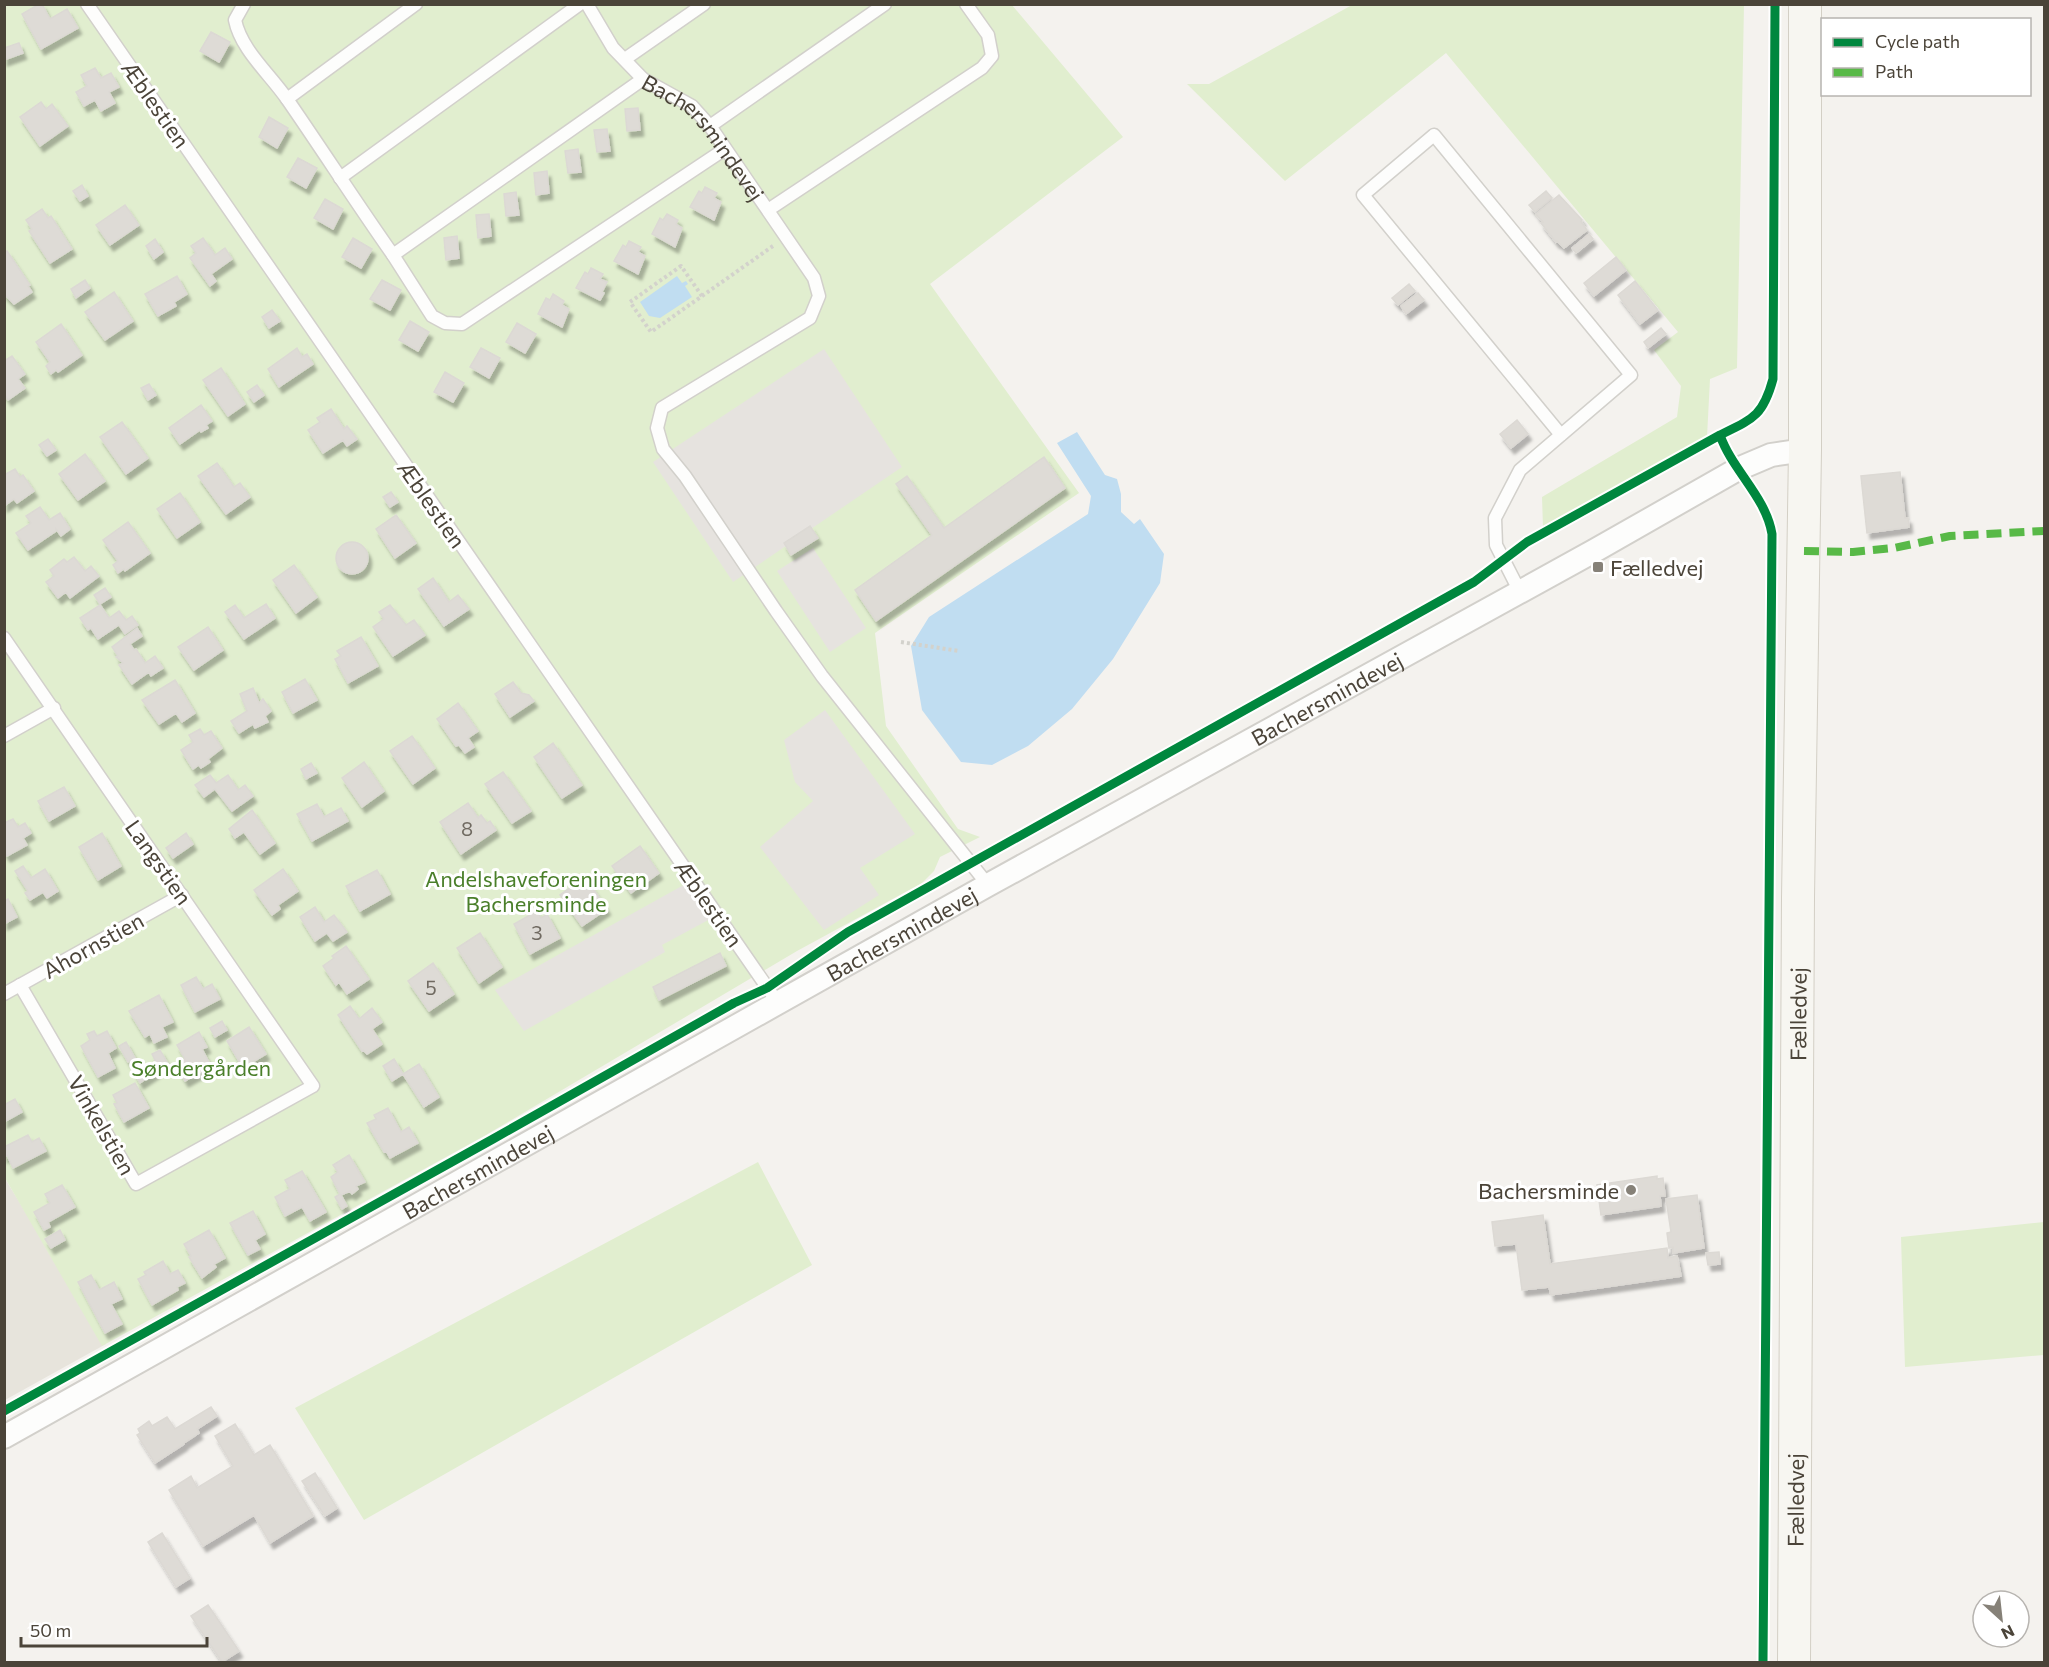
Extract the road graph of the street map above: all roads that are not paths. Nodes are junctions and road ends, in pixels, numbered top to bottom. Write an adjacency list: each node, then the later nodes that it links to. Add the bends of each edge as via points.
1 (87, 4): 28 (lane, Æblestien)
2 (244, 4): 12 (lane, via 235,20 237,31)
3 (416, 4): 12 (lane)
4 (580, 4): 15 (lane)
5 (587, 4): 10 (lane, Bachersmindevej, via 613,48)
6 (704, 4): 10 (lane)
7 (885, 4): 13 (lane)
8 (966, 4): 16 (lane, via 988,35 992,56 982,68)
9 (1805, 4): 19 (street, Fælledvej)
10 (625, 59): 11 (lane, Bachersmindevej)
11 (643, 79): 13 (lane, Bachersmindevej, via 692,106); 17 (lane)
12 (287, 99): 15 (lane)
13 (710, 126): 14 (lane, Bachersmindevej)
14 (725, 149): 16 (lane, Bachersmindevej); 17 (lane, via 462,324 445,323 432,315)
15 (340, 178): 17 (lane)
16 (768, 210): 24 (lane, Bachersmindevej, via 814,278 819,296 810,318 662,408 657,428 663,449 816,667)
17 (393, 255)
18 (1561, 435): 18 (lane, via 1631,375 1434,135 1363,195); 20 (lane, via 1520,470 1495,518 1496,545)
19 (1805, 450): 20 (street, Bachersmindevej, via 1771,454 1753,462); 31 (street, Fælledvej)
20 (1520, 592): 24 (street, Bachersmindevej)
21 (4, 638): 22 (lane, Langstien)
22 (54, 708): 23 (lane); 25 (lane, Langstien)
23 (4, 736)
24 (988, 885): 28 (street, Bachersmindevej)
25 (182, 896): 26 (lane, Ahornstien); 29 (lane, Langstien)
26 (20, 985): 27 (lane, Ahornstien); 29 (lane, Vinkelstien, via 136,1184)
27 (4, 994)
28 (778, 1003): 30 (street, Bachersmindevej)
29 (313, 1086)
30 (4, 1437)
31 (1794, 1662)

